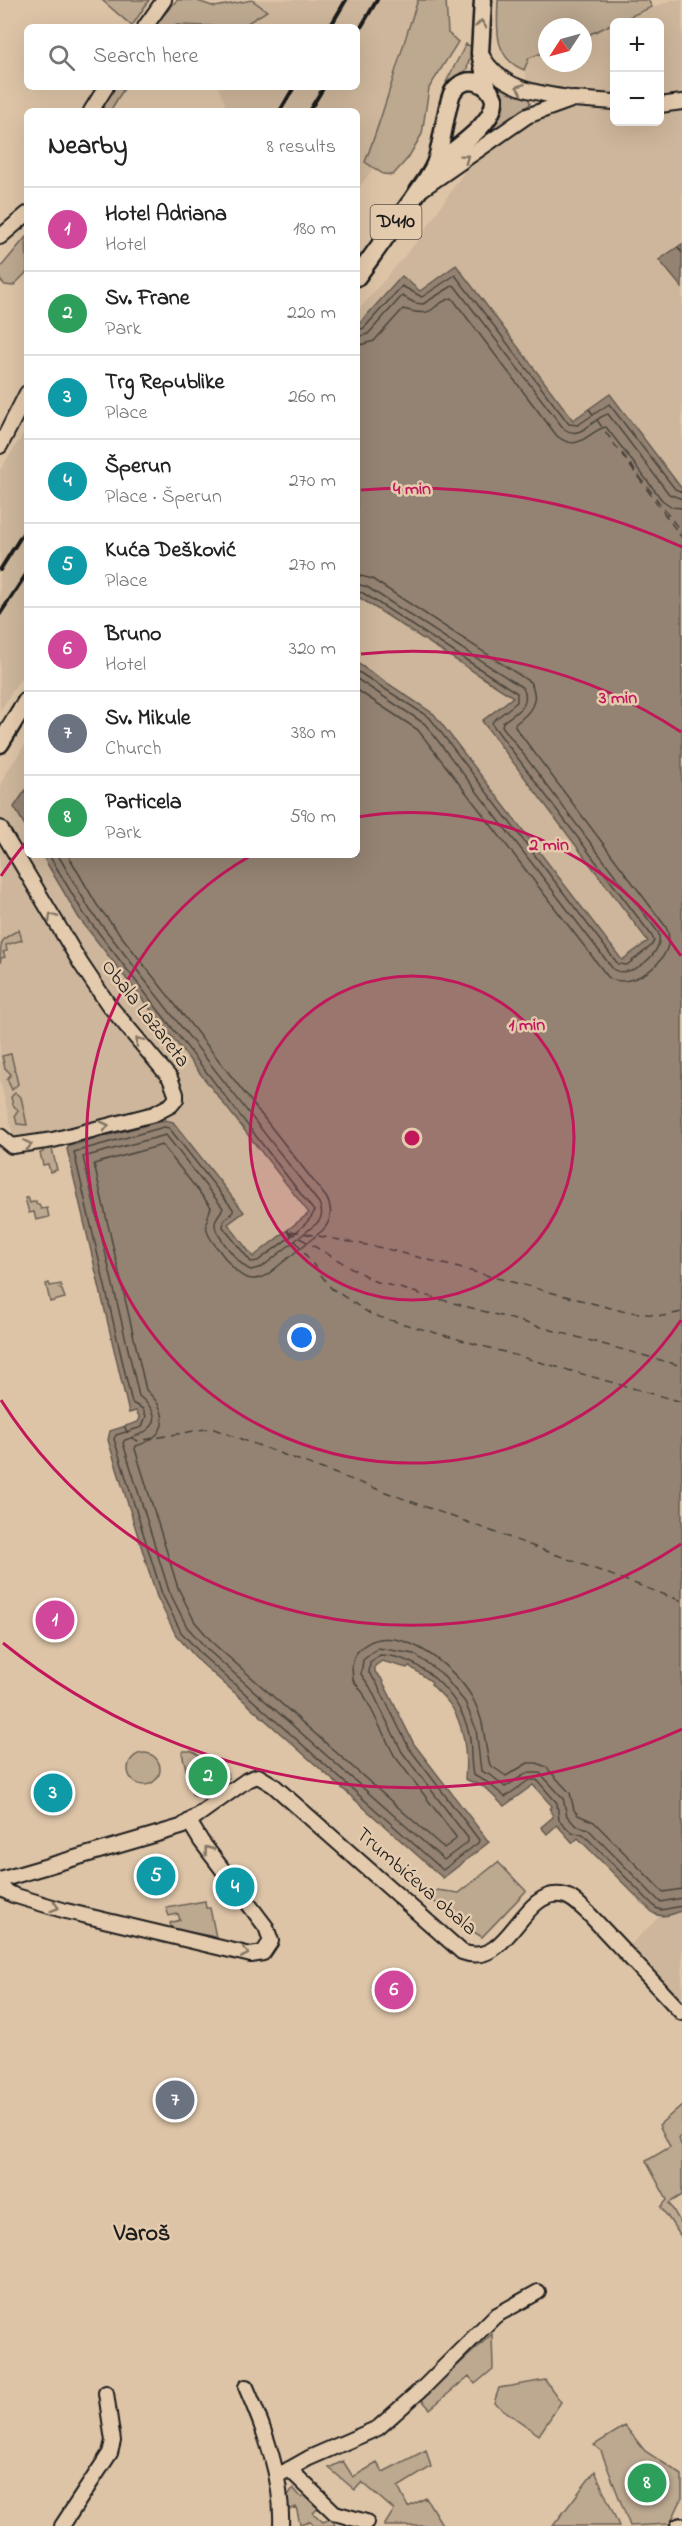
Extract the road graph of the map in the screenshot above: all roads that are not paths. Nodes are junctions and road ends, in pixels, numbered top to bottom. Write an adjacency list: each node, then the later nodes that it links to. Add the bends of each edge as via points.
1 (164, 0): 3 (street)
2 (483, 0): 4 (main road, D410, one-way to 2)
3 (147, 24)
4 (480, 53): 5 (main road, D410); 7 (street, one-way to 4, via 511,85 491,69)
5 (489, 88): 12 (main road, D410, via 495,104 489,119); 12 (main road, D410, via 472,81 454,90)
6 (104, 90): 11 (street)
7 (574, 99): 8 (street); 13 (street, one-way to 7, via 527,116)
8 (610, 102)
9 (682, 102): 10 (street)
10 (664, 104)
11 (93, 108)
12 (434, 166): 13 (main road, D410)
13 (418, 191): 16 (main road, D410)
14 (24, 217): 15 (street)
15 (0, 237)
16 (360, 273)
17 (24, 399): 18 (street)
18 (0, 446)
19 (24, 705): 20 (main road)
20 (0, 744)
21 (0, 828): 22 (street, Obala Lazareta, one-way to 21, via 18,1147 154,1114 171,1105 176,1094 170,1078 108,1004 81,964)
22 (1, 1138)
23 (190, 1823): 24 (street); 25 (street, one-way to 23, via 66,1911 257,1955 271,1941 266,1927); 26 (street, Trumbićeva obala, via 253,1777 265,1779 462,1952 472,1956 488,1952 540,1901 560,1894 573,1899 588,1913)
24 (0, 1880)
25 (0, 1888)
26 (682, 2013)
27 (538, 2292): 30 (street, via 495,2316 378,2428)
28 (246, 2387): 30 (street)
29 (106, 2393): 32 (street, via 113,2441 110,2453)
30 (283, 2472): 31 (street, via 334,2513); 33 (street)
31 (366, 2522)
32 (62, 2526)
33 (281, 2526)

